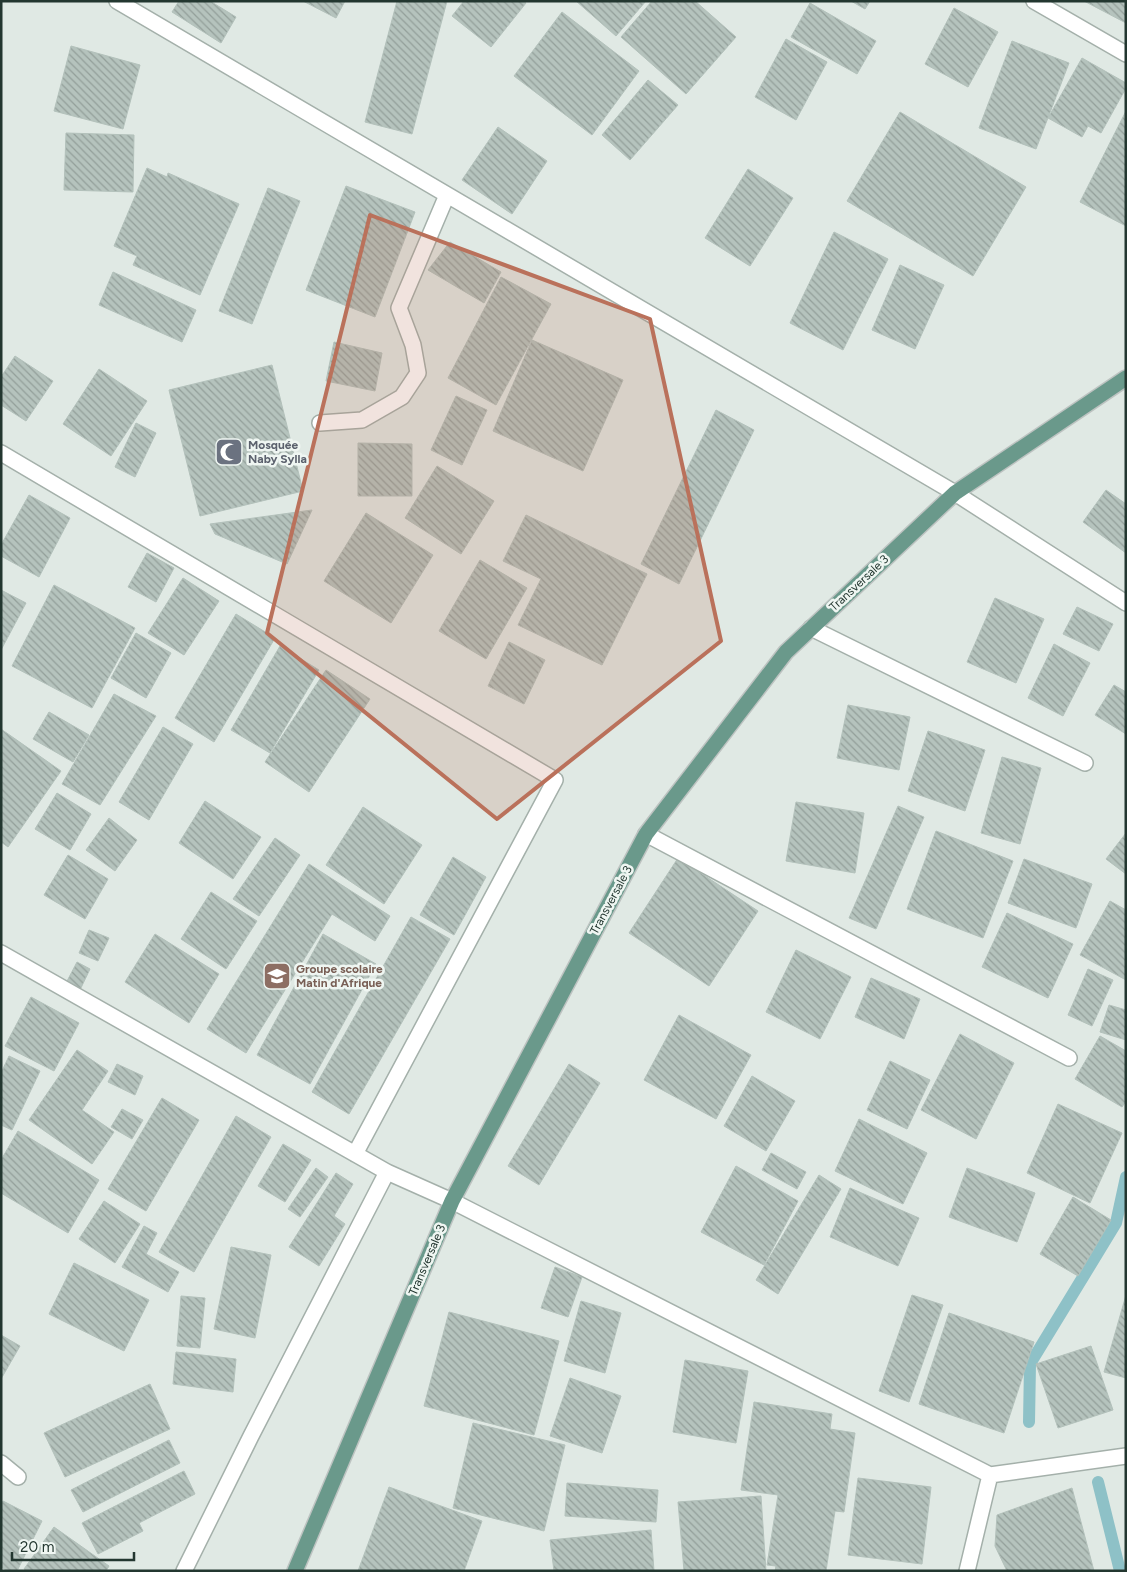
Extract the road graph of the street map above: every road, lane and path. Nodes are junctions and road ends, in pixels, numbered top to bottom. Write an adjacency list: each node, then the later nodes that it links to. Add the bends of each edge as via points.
1 (117, 1): 4 (street)
2 (1034, 1): 3 (street)
3 (1126, 54)
4 (447, 195): 6 (street, via 398,308 413,345 418,373 402,397 362,420); 8 (street)
5 (1126, 378): 8 (main road, Transversale 3)
6 (320, 424)
7 (1, 452): 15 (street, via 555,780)
8 (955, 493): 9 (street); 10 (main road, Transversale 3)
9 (1126, 603)
10 (811, 628): 11 (street); 12 (main road, Transversale 3, via 786,652)
11 (1085, 763)
12 (646, 834): 14 (street); 17 (main road, Transversale 3)
13 (1, 953): 15 (street)
14 (1069, 1058)
15 (355, 1154): 16 (street)
16 (387, 1172): 17 (street); 22 (street)
17 (452, 1201): 20 (street); 23 (main road, Transversale 3)
18 (1126, 1456): 20 (street)
19 (1, 1463): 21 (street)
20 (990, 1475): 24 (street)
21 (18, 1477)
22 (184, 1571)
23 (295, 1571)
24 (967, 1571)

